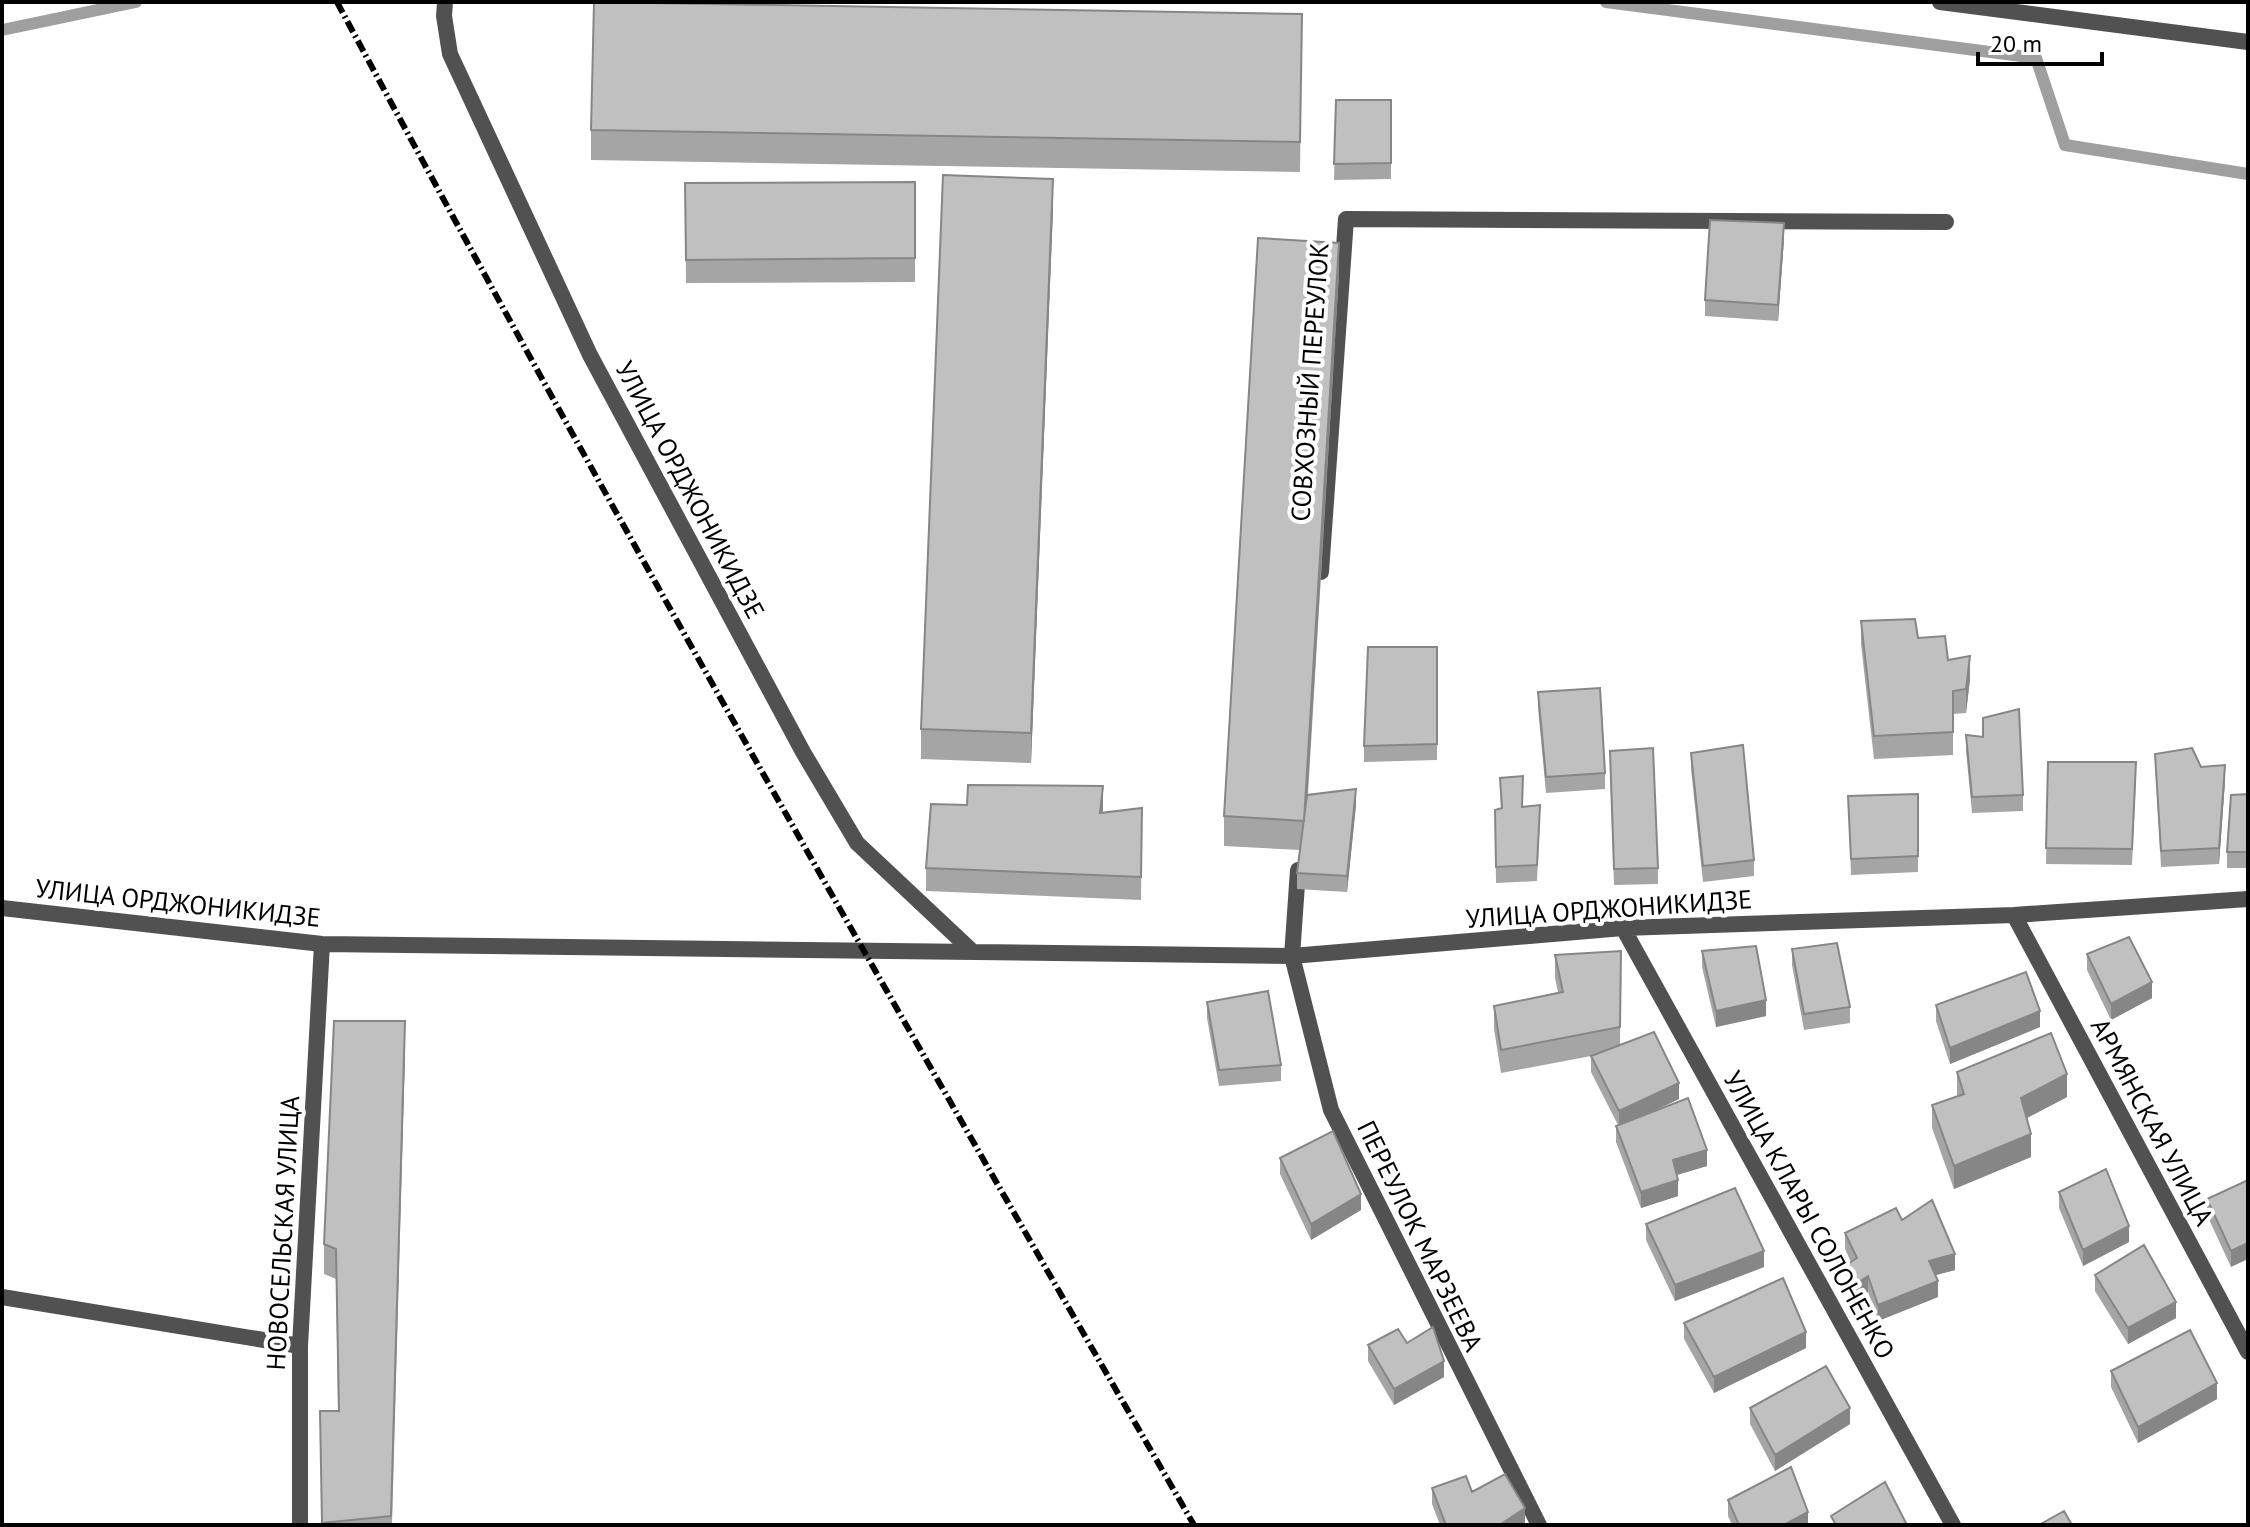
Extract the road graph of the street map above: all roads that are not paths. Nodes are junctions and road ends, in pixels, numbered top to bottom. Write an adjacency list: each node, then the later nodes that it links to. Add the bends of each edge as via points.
1 (445, 2): 12 (street, УЛИЦА ОРДЖОНИКИДЗЕ, via 450,54 590,355 803,752 857,843)
2 (1940, 2): 3 (street)
3 (2248, 42)
4 (1946, 222): 5 (street, СОВХОЗНЫЙ ПЕРЕУЛОК, via 1346,219)
5 (1319, 593)
6 (1299, 858): 13 (street)
7 (2248, 899): 9 (street, УЛИЦА ОРДЖОНИКИДЗЕ)
8 (2, 908): 11 (street, УЛИЦА ОРДЖОНИКИДЗЕ)
9 (2014, 915): 10 (street, УЛИЦА ОРДЖОНИКИДЗЕ); 16 (street, АРМЯНСКАЯ УЛИЦА)
10 (1623, 928): 13 (street, УЛИЦА ОРДЖОНИКИДЗЕ); 19 (street, УЛИЦА КЛАРЫ СОЛОНЕНКО)
11 (322, 944): 12 (street, УЛИЦА ОРДЖОНИКИДЗЕ); 15 (street, НОВОСЕЛЬСКАЯ УЛИЦА)
12 (973, 952): 13 (street, УЛИЦА ОРДЖОНИКИДЗЕ)
13 (1292, 956): 18 (street, ПЕРЕУЛОК МАРЗЕЕВА, via 1331,1110)
14 (2, 1297): 15 (street)
15 (300, 1346): 17 (street, НОВОСЕЛЬСКАЯ УЛИЦА)
16 (2248, 1352)
17 (300, 1525)
18 (1539, 1525)
19 (1953, 1525)

